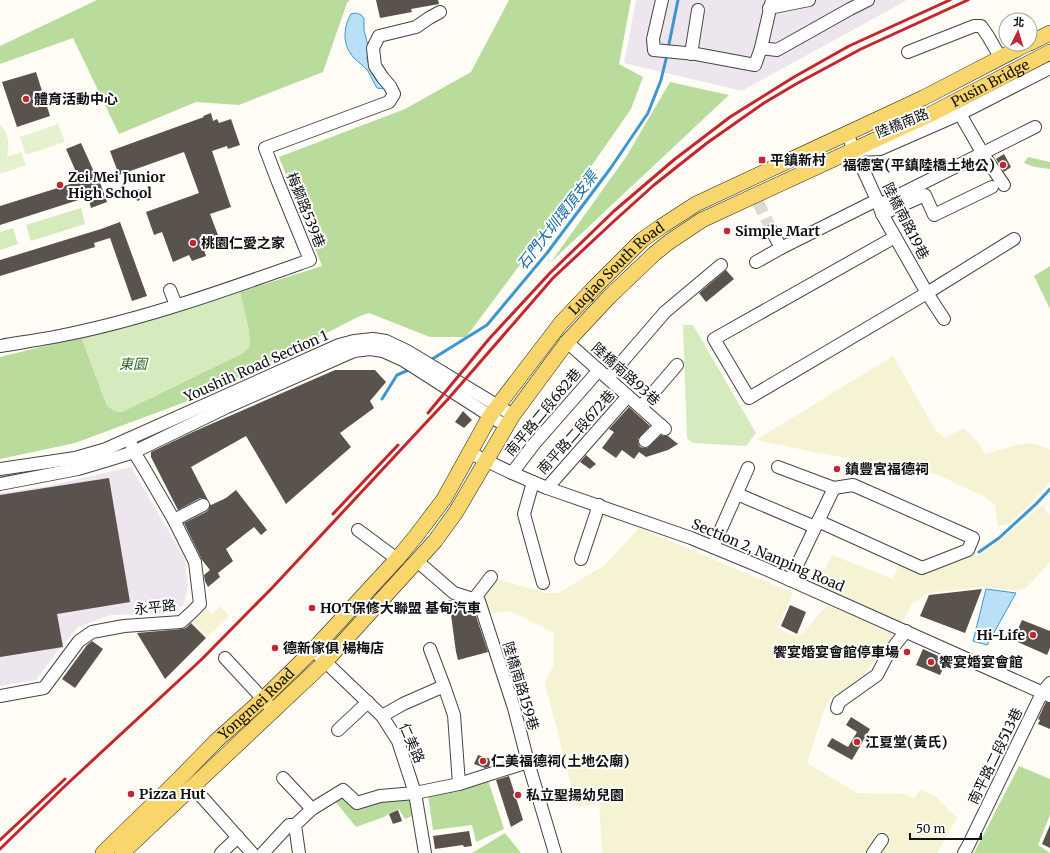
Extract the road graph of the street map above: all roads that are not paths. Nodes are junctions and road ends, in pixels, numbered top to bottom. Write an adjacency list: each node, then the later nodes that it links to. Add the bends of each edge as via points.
1 (662, 0): 13 (street, via 653,39 654,50)
2 (809, 0): 4 (street)
3 (868, 0): 9 (street, via 777,50)
4 (770, 4): 9 (street)
5 (698, 10): 13 (street)
6 (440, 12): 32 (street, 梅獅路539巷, via 416,27 379,36 373,48 374,66 394,94 389,102 265,148 310,260)
7 (1050, 33): 8 (main road, Pusin Bridge)
8 (1038, 39)
9 (761, 48): 13 (street, via 755,65)
10 (908, 52): 14 (street, via 974,26 981,26)
11 (1010, 52): 14 (main road, Pusin Bridge)
12 (1050, 52): 17 (main road, Pusin Bridge)
13 (691, 54)
14 (1000, 57): 16 (main road, Pusin Bridge)
15 (1050, 68): 18 (street, 陸橋南路)
16 (923, 98): 20 (main road, Luqiao South Road)
17 (931, 114): 21 (main road, Luqiao South Road)
18 (960, 114): 21 (street, 陸橋南路, via 880,149); 22 (street)
19 (1036, 127): 22 (street)
20 (846, 134): 21 (street, 陸橋南路19巷); 40 (main road, Luqiao South Road, via 696,204 642,240 561,323)
21 (853, 150): 23 (street, 陸橋南路19巷); 34 (main road, Luqiao South Road, via 757,198 702,220 669,242 609,297)
22 (983, 154): 23 (street); 23 (street, via 998,186 934,214 925,195)
23 (879, 206): 25 (street, 陸橋南路19巷); 27 (street)
24 (772, 231): 27 (street)
25 (894, 237): 31 (street, 陸橋南路19巷); 31 (street, via 714,339 750,398)
26 (1014, 239): 31 (street)
27 (781, 248): 28 (street)
28 (756, 262)
29 (721, 265): 37 (street, 南平路二段682巷, via 665,312)
30 (170, 290): 32 (street)
31 (927, 293): 33 (street, 陸橋南路19巷)
32 (176, 305): 35 (street, 梅獅路539巷, via 69,334)
33 (944, 319)
34 (567, 342): 37 (street, 陸橋南路93巷); 41 (main road, Luqiao South Road)
35 (0, 346)
36 (677, 365): 39 (street)
37 (603, 374): 38 (street, 陸橋南路93巷); 50 (street, 南平路二段682巷, via 534,444)
38 (628, 396): 39 (street, 陸橋南路93巷); 53 (street, 南平路二段672巷)
39 (640, 408): 43 (street, 陸橋南路93巷, via 663,427)
40 (494, 411): 41 (street, Youshih Road Section 1); 42 (street, Youshih Road Section 1, via 407,351 386,341 373,339 339,345); 44 (street, Youshih Road Section 1, via 403,360 383,351 370,349 354,351 227,407); 45 (main road, Luqiao South Road)
41 (510, 421): 46 (main road, Luqiao South Road)
42 (129, 440): 44 (street, 永平路); 49 (street, Youshih Road Section 1, via 75,458)
43 (646, 441)
44 (134, 452): 52 (street, Youshih Road Section 1, via 78,469); 58 (street, 永平路)
45 (470, 453): 46 (street, Section 2, Nanping Road); 62 (main road, Luqiao South Road, via 444,499)
46 (486, 461): 50 (street, Section 2, Nanping Road); 64 (main road, Luqiao South Road, via 456,512)
47 (778, 467): 54 (street)
48 (748, 468): 55 (street)
49 (0, 470)
50 (512, 473): 51 (street, Section 2, Nanping Road)
51 (533, 482): 53 (street, Section 2, Nanping Road); 67 (street, via 524,514)
52 (0, 484)
53 (547, 488): 57 (street, Section 2, Nanping Road)
54 (834, 488): 59 (street); 59 (street, via 853,485 973,538 968,550 922,568)
55 (737, 494): 59 (street); 61 (street)
56 (204, 505): 58 (street)
57 (599, 505): 61 (street, Section 2, Nanping Road); 63 (street)
58 (174, 520): 77 (street, 永平路, via 195,562 200,604 181,622 124,626 92,632 79,641 44,688)
59 (816, 524): 66 (street)
60 (358, 530): 62 (street)
61 (713, 547): 66 (street, Section 2, Nanping Road)
62 (401, 554): 71 (main road, Yongmei Road)
63 (580, 559)
64 (417, 561): 68 (street, via 454,593); 73 (main road, Yongmei Road)
65 (491, 577): 68 (street)
66 (790, 580): 69 (street, Section 2, Nanping Road)
67 (543, 583)
68 (474, 599): 84 (street, 陸橋南路159巷, via 479,601 514,708)
69 (906, 631): 76 (street, Section 2, Nanping Road); 80 (street, via 888,654 877,675 839,702)
70 (430, 649): 75 (street)
71 (313, 650): 73 (street, 仁美路); 78 (main road, Yongmei Road)
72 (225, 658): 78 (street)
73 (325, 662): 79 (street, 仁美路); 81 (main road, Yongmei Road)
74 (1050, 683): 76 (street, 南平路二段513巷)
75 (444, 686): 82 (street); 86 (street, via 454,715)
76 (1046, 695): 100 (street, 南平路二段513巷)
77 (0, 696)
78 (263, 699): 81 (street); 92 (main road, Yongmei Road, via 216,741)
79 (368, 702): 82 (street, 仁美路); 83 (street)
80 (837, 708)
81 (274, 711): 87 (main road, Yongmei Road)
82 (382, 716): 88 (street, 仁美路, via 398,741)
83 (338, 730)
84 (528, 762): 86 (street); 99 (street, 陸橋南路159巷)
85 (283, 778): 89 (street)
86 (459, 784): 88 (street)
87 (194, 787): 91 (street); 93 (main road, Yongmei Road)
88 (415, 793): 89 (street, via 380,796 357,803 343,790); 98 (street, 仁美路)
89 (312, 809): 90 (street)
90 (295, 825): 96 (street, via 289,825); 97 (street)
91 (238, 837): 94 (street); 95 (street)
92 (103, 853)
93 (122, 853)
94 (221, 853)
95 (252, 853)
96 (263, 853)
97 (299, 853)
98 (425, 853)
99 (555, 853)
100 (964, 853)

